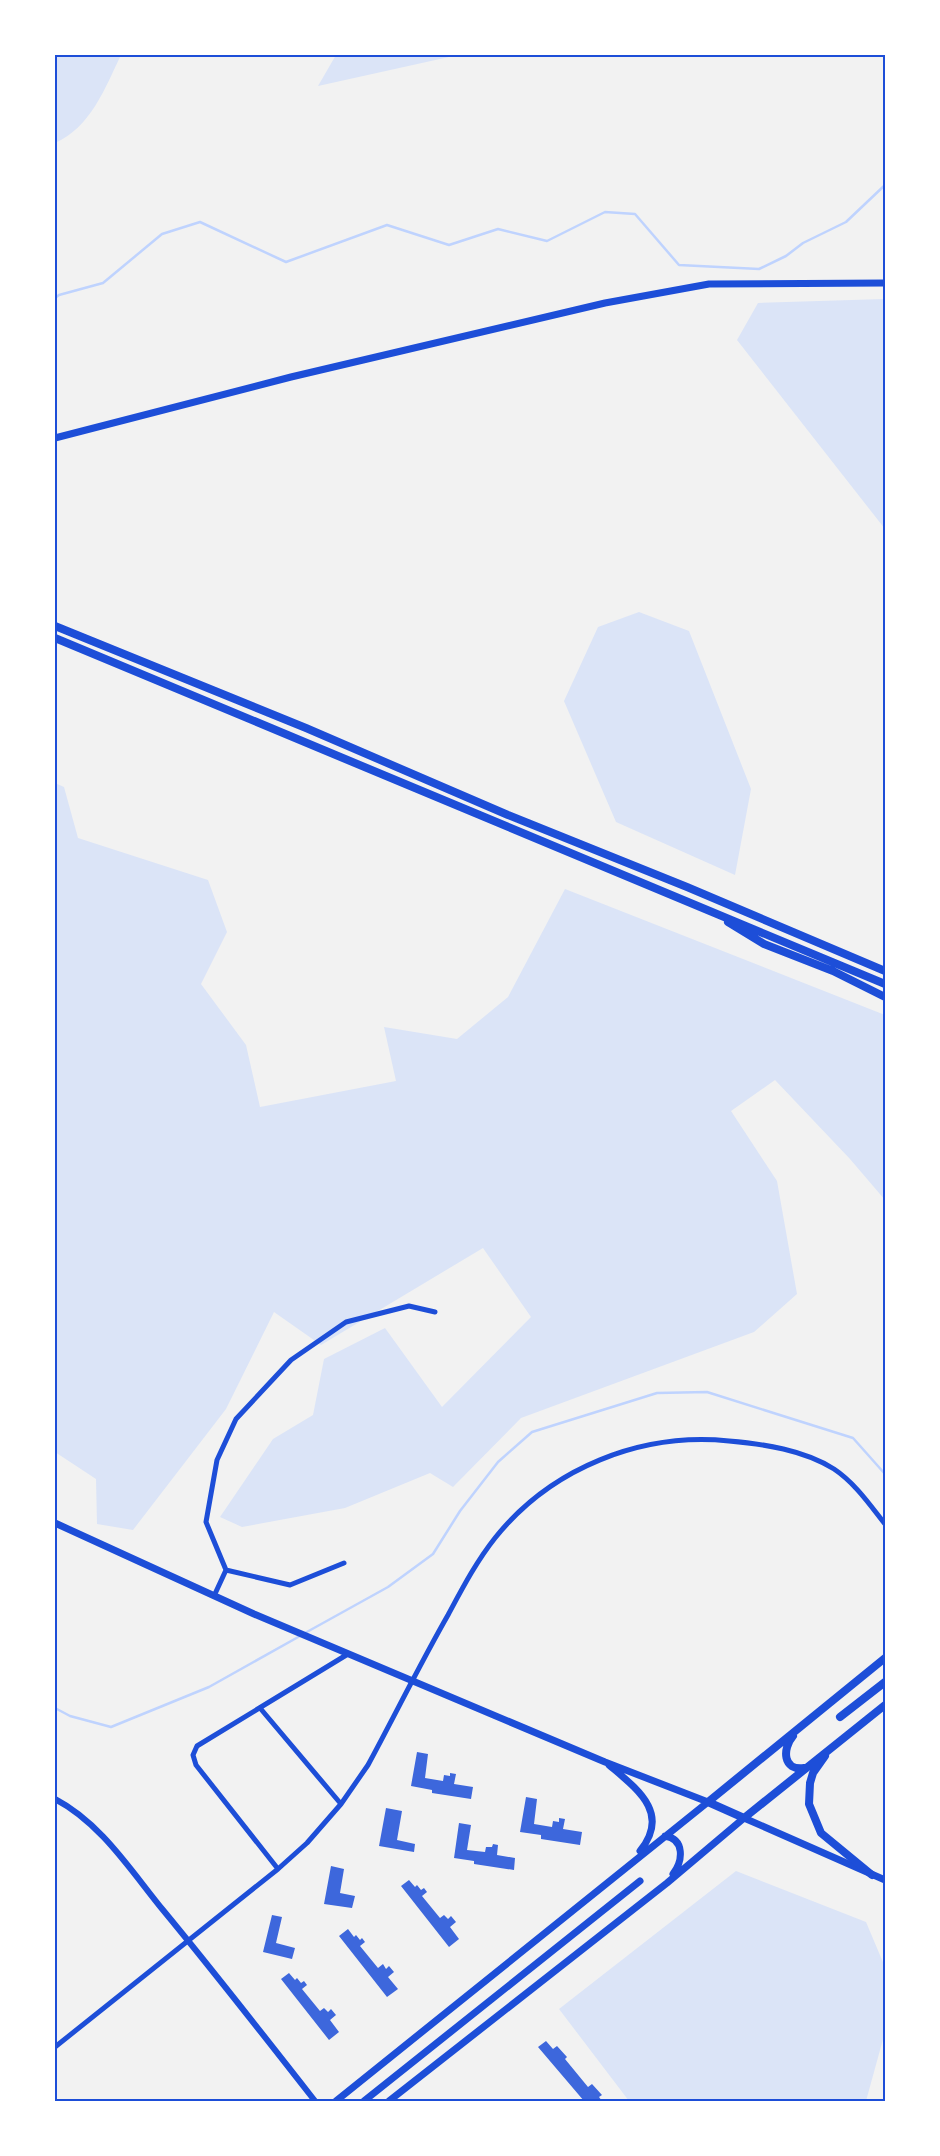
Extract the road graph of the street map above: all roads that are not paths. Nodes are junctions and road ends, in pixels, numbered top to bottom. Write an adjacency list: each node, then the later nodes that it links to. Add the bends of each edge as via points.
1 (885, 284): 2 (main road, via 709,284 605,303 291,377)
2 (55, 438)
3 (55, 626): 6 (main road)
4 (55, 638): 5 (main road)
5 (700, 906): 7 (main road); 8 (main road, via 764,944 833,971)
6 (885, 972)
7 (885, 984)
8 (885, 997)
9 (435, 1312): 13 (street, via 409,1306 346,1322 291,1360 236,1420 217,1460 206,1522)
10 (55, 1523): 14 (main road)
11 (885, 1524): 17 (street, via 839,1474 799,1454 769,1446 703,1440 662,1442 630,1449 597,1461 560,1481 506,1526 478,1561)
12 (344, 1563): 13 (street, via 290,1586)
13 (226, 1570): 14 (street)
14 (214, 1596): 15 (main road)
15 (348, 1654): 17 (main road); 20 (street)
16 (885, 1658): 21 (main road)
17 (412, 1680): 24 (main road); 28 (street, via 368,1765)
18 (885, 1682): 22 (main road)
19 (885, 1705): 23 (main road)
20 (260, 1708): 28 (street); 32 (street, via 197,1746 193,1755 196,1765)
21 (819, 1710): 25 (main road, via 794,1734 786,1747 789,1765); 27 (main road)
22 (840, 1717)
23 (834, 1745): 25 (main road); 33 (main road, via 813,1773 809,1804 821,1833)
24 (605, 1762): 27 (main road); 31 (main road, via 637,1789 653,1818 650,1836)
25 (805, 1768): 29 (main road)
26 (55, 1799): 37 (street, via 73,1808 105,1840)
27 (708, 1802): 29 (main road); 30 (main road)
28 (341, 1804): 32 (street, via 319,1831)
29 (744, 1818): 33 (main road); 36 (main road)
30 (665, 1836): 31 (main road); 36 (main road, via 677,1841 681,1855 677,1870)
31 (633, 1860): 40 (main road)
32 (278, 1869): 37 (street)
33 (872, 1875): 34 (main road)
34 (885, 1880)
35 (640, 1881): 41 (main road)
36 (667, 1883): 42 (main road)
37 (188, 1940): 38 (street); 39 (street)
38 (55, 2047)
39 (315, 2101)
40 (336, 2101)
41 (364, 2101)
42 (389, 2101)

